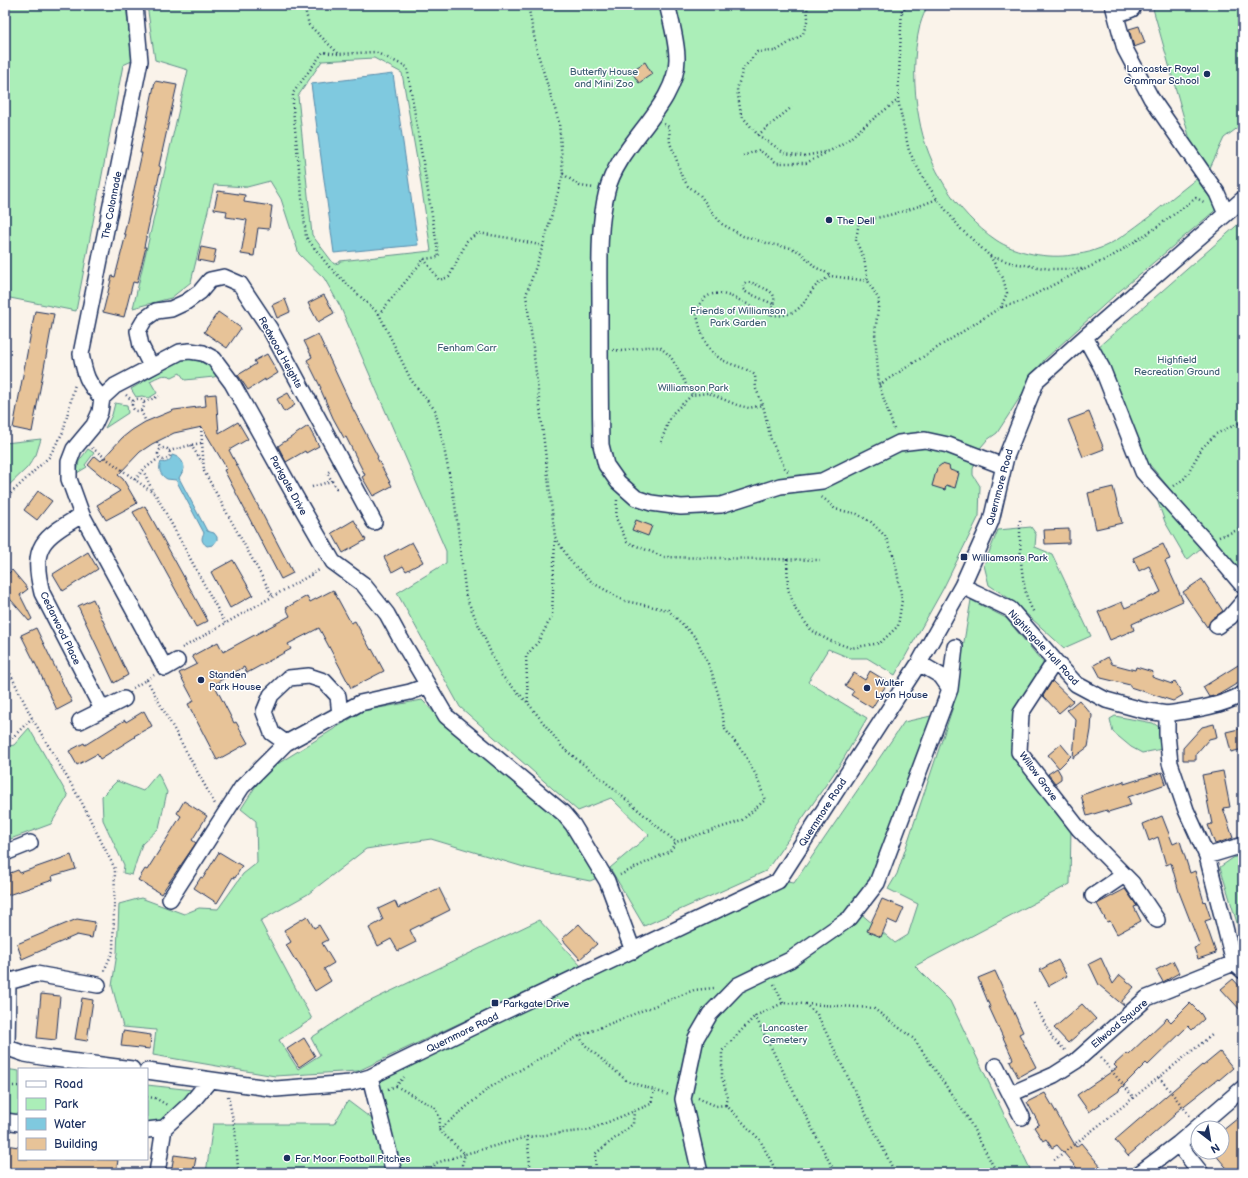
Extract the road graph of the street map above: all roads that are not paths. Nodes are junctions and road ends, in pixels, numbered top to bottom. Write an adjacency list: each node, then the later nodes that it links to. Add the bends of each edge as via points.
1 (135, 5): 9 (street, The Colonnade, via 140,61 81,354 84,372 92,388)
2 (668, 8): 10 (street, via 677,60 674,78 652,117 620,159 607,190 600,232 601,445 606,465 618,482 636,498 651,503 681,507 721,505 780,486 822,481 899,443 925,440)
3 (1132, 9): 4 (street)
4 (1114, 10): 6 (street, via 1125,49 1151,98 1217,193)
5 (1243, 199): 6 (street, Quernmore Road)
6 (1226, 214): 7 (street, Quernmore Road)
7 (1085, 337): 10 (street, Quernmore Road, via 1037,380); 14 (street, via 1102,368 1143,472)
8 (151, 366): 9 (street, Parkgate Drive, via 115,386); 12 (street, Redwood Heights, via 141,346 138,331 145,318 156,311 170,309 186,302 200,292 210,280 224,277 240,284 270,329); 21 (street, Parkgate Drive, via 180,352 203,353 214,358 232,383 333,562 363,584 387,614)
9 (102, 398): 11 (street, via 100,412 94,425 74,449 69,462 69,479)
10 (1004, 466): 13 (street, Quernmore Road, via 991,521)
11 (82, 515): 20 (street); 25 (street, Cedarwood Place, via 54,532 45,541 37,557 38,575 42,593)
12 (374, 522)
13 (962, 586): 18 (street, Nightingale Hall Road, via 1010,609); 19 (street, Quernmore Road)
14 (1243, 586)
15 (1243, 602): 16 (street, via 1230,617)
16 (1217, 626)
17 (955, 648): 22 (street)
18 (1054, 661): 26 (street, Nightingale Hall Road, via 1076,684 1097,696 1142,710); 34 (street, Willow Grove, via 1021,713 1020,752 1079,829)
19 (919, 663): 22 (street, via 941,676); 38 (street, Quernmore Road, via 778,881)
20 (171, 665)
21 (427, 686): 27 (street, via 360,704); 38 (street, Parkgate Drive, via 446,716 563,813 573,825 607,881)
22 (950, 689): 58 (street, via 877,883 850,918 790,960 738,985 710,1014 696,1038 684,1095)
23 (1243, 694): 26 (street, Nightingale Hall Road, via 1231,701 1206,708)
24 (124, 699): 25 (street)
25 (102, 710): 28 (street)
26 (1166, 714): 33 (street, via 1170,763 1186,810)
27 (340, 715): 29 (street); 29 (street, via 338,696 324,681 309,676 289,678 272,694 264,712 272,733)
28 (80, 721)
29 (286, 743): 36 (street, via 242,787)
30 (30, 843): 32 (street)
31 (1243, 845): 33 (street)
32 (5, 853)
33 (1207, 856): 39 (street)
34 (1124, 875): 35 (street); 37 (street, Willow Grove)
35 (1093, 896)
36 (170, 899)
37 (1158, 920)
38 (633, 950): 46 (street, Quernmore Road)
39 (1238, 967): 49 (street, Ellwood Square, via 1147,998 1076,1061 1054,1075)
40 (7, 979): 41 (street, via 36,974); 42 (street)
41 (98, 985)
42 (6, 1047): 44 (street, via 47,1058)
43 (996, 1066): 49 (street)
44 (124, 1068)
45 (148, 1071): 47 (street, Quernmore Road)
46 (370, 1077): 47 (street, Quernmore Road, via 350,1083 276,1089); 57 (street)
47 (210, 1080): 53 (street, via 191,1103)
48 (1243, 1088): 55 (street)
49 (1011, 1094): 50 (street)
50 (1022, 1117)
51 (5, 1121): 52 (street)
52 (18, 1123)
53 (164, 1128): 54 (street); 56 (street)
54 (148, 1130)
55 (1178, 1144): 59 (street); 60 (street)
56 (157, 1173)
57 (394, 1173)
58 (700, 1173)
59 (1140, 1173)
60 (1201, 1173)

